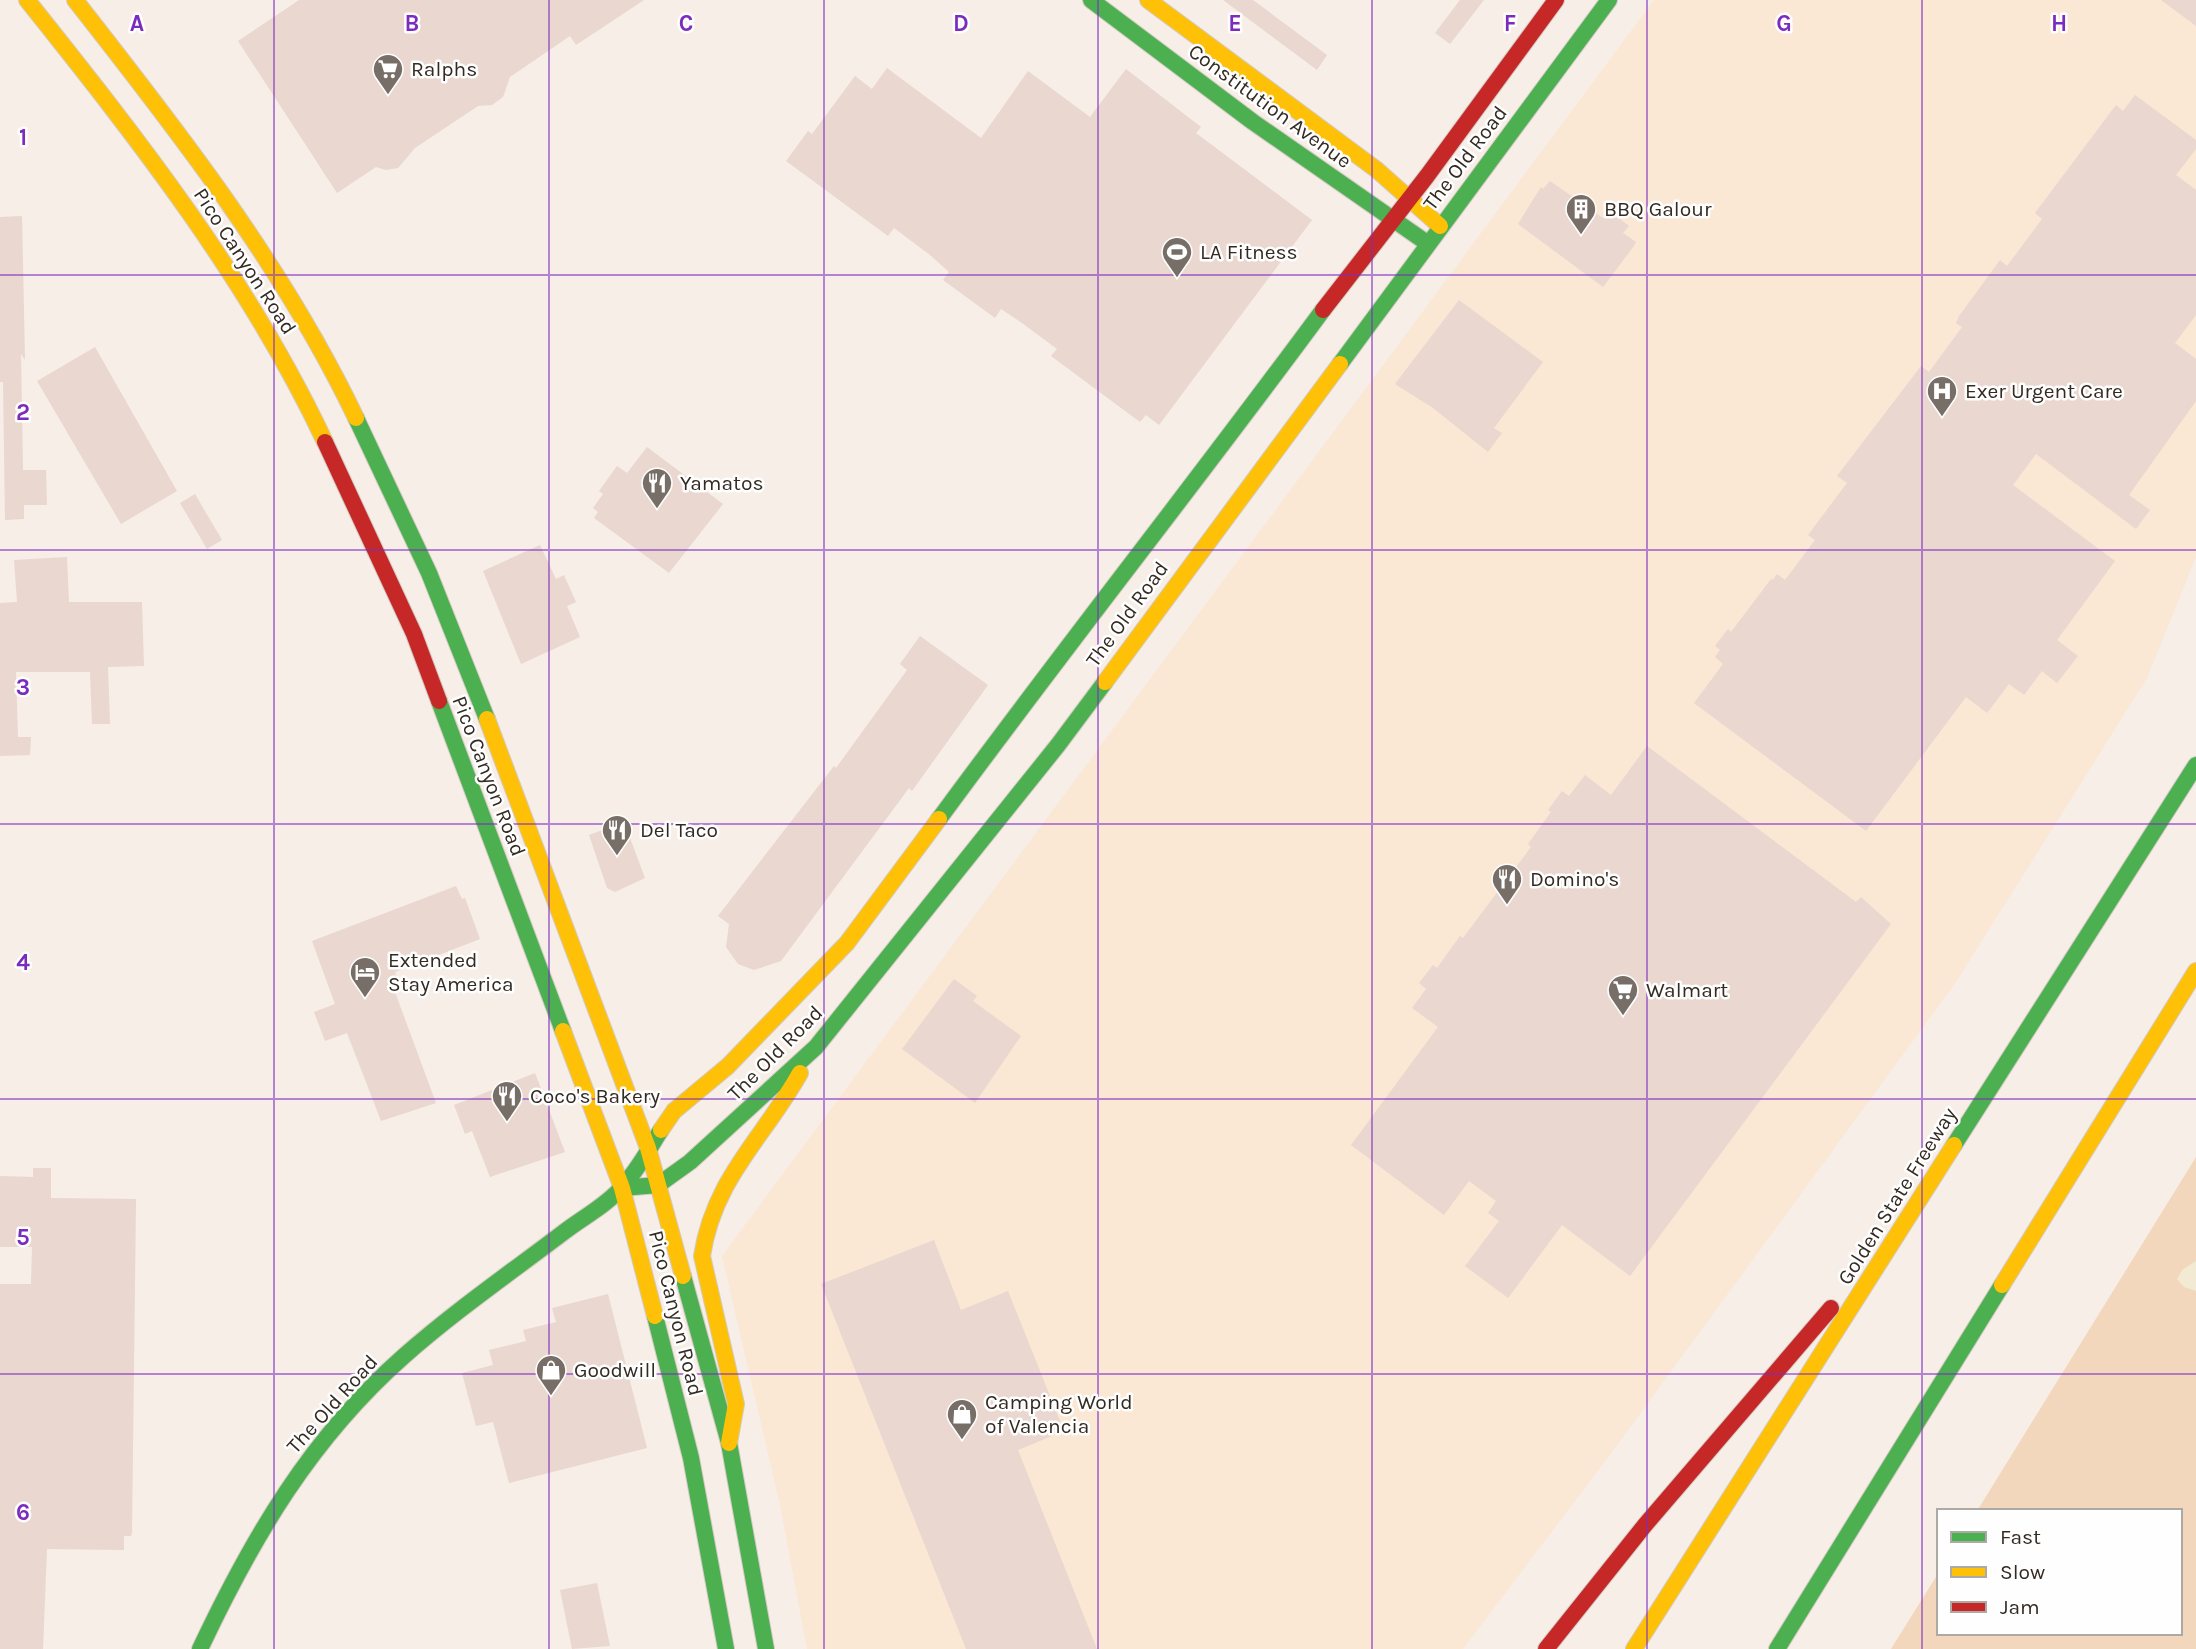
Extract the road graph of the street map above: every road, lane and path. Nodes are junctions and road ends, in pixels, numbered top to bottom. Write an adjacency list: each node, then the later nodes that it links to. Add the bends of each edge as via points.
1 (27, 0): 16 (main road, Pico Canyon Road, via 150,154 225,264 302,393 414,634)
2 (75, 0): 14 (main road, Pico Canyon Road, via 158,105 261,254 356,418 429,573 500,750)
3 (1091, 0): 8 (main road, Constitution Avenue, via 1253,122)
4 (1148, 0): 7 (main road, Constitution Avenue)
5 (1556, 0): 7 (main road, The Old Road)
6 (1609, 0): 9 (main road, The Old Road)
7 (1409, 198): 8 (main road, The Old Road); 9 (main road, Constitution Avenue)
8 (1392, 218): 10 (main road, Constitution Avenue); 14 (main road, The Old Road, via 846,943 728,1066 674,1111)
9 (1440, 226): 10 (main road, The Old Road)
10 (1427, 243): 13 (main road, The Old Road, via 1058,745)
11 (2196, 765): 17 (main road, Golden State Freeway)
12 (2196, 971): 24 (main road)
13 (816, 1047): 15 (main road, The Old Road, via 692,1160); 18 (main road, via 774,1117 720,1188 704,1233 702,1256 736,1404)
14 (648, 1148): 15 (main road, Pico Canyon Road); 16 (main road, The Old Road)
15 (658, 1185): 16 (main road); 18 (main road, Pico Canyon Road)
16 (622, 1188): 19 (main road, The Old Road, via 444,1323 354,1406 264,1523); 20 (main road, Pico Canyon Road, via 691,1458)
17 (1910, 1216): 22 (main road, via 1645,1525); 23 (main road, Golden State Freeway)
18 (729, 1443): 21 (main road, Pico Canyon Road)
19 (200, 1649)
20 (726, 1649)
21 (766, 1649)
22 (1546, 1649)
23 (1634, 1649)
24 (1777, 1649)

